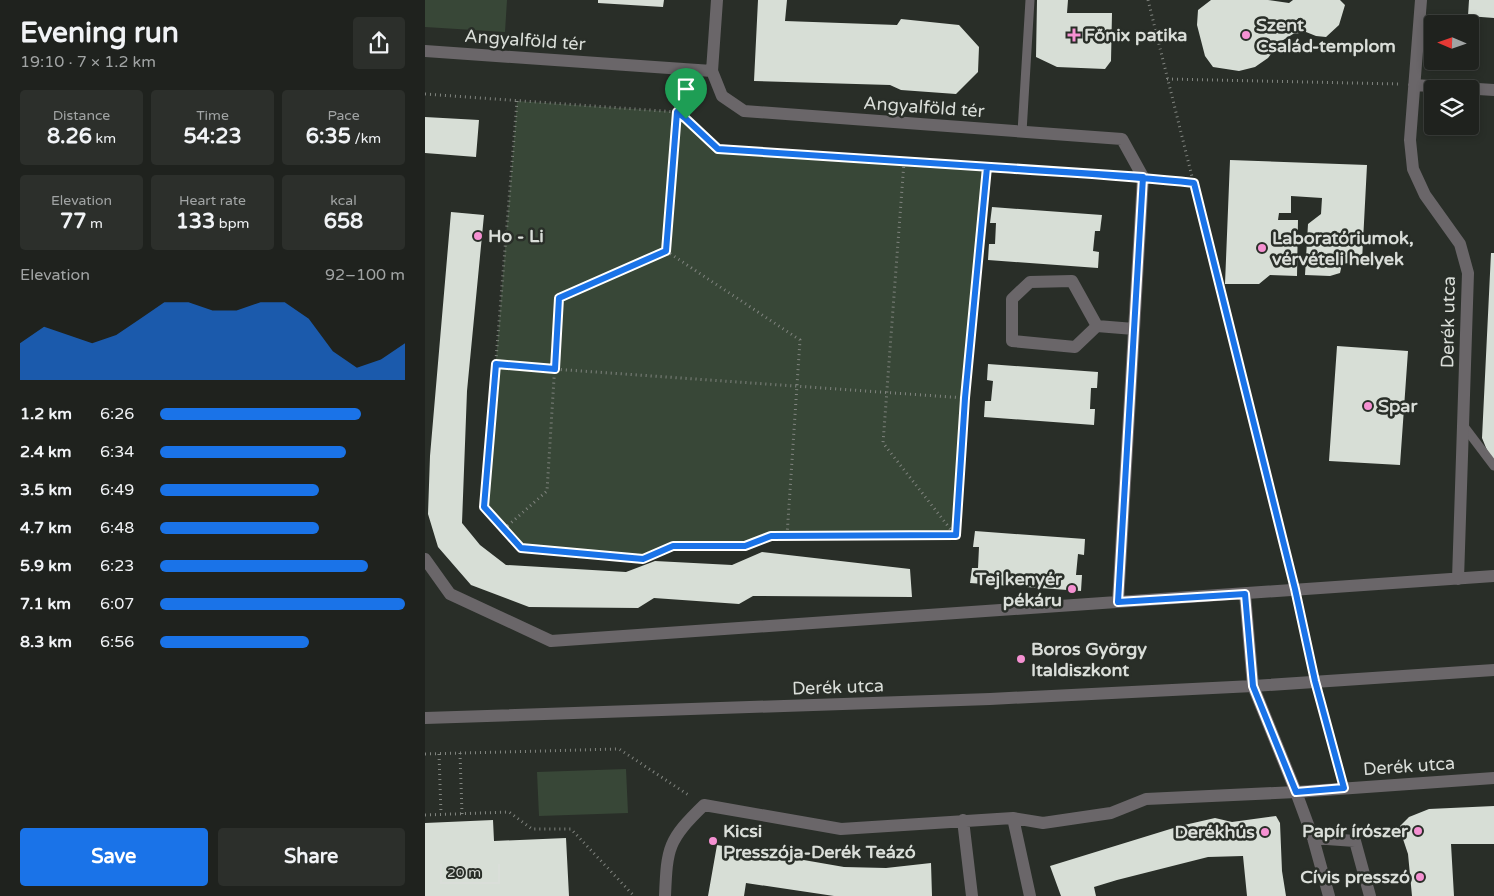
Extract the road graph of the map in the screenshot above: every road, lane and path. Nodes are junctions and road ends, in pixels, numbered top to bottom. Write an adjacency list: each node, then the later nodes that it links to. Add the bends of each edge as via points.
1 (717, 0): 6 (street, Angyalföld tér)
2 (1030, 0): 13 (lane)
3 (1148, 0): 7 (path)
4 (1421, 0): 8 (street, Derék utca)
5 (425, 51): 6 (street, Angyalföld tér)
6 (712, 71): 13 (street, Angyalföld tér, via 722,96 744,111)
7 (1167, 79): 8 (path); 17 (path)
8 (1414, 85): 9 (street); 26 (street, Derék utca, via 1410,140 1413,170 1425,195 1460,244 1468,273)
9 (1494, 90)
10 (425, 94): 11 (path)
11 (517, 101): 12 (path); 21 (path)
12 (677, 112): 14 (path, via 718,149); 18 (path)
13 (1022, 132): 16 (street, via 1122,139)
14 (904, 162): 15 (path); 24 (path)
15 (987, 167): 16 (path); 25 (path)
16 (1143, 177): 17 (path); 20 (street)
17 (1194, 183): 34 (path)
18 (666, 251): 22 (path, via 559,298); 23 (path, via 800,340)
19 (1097, 326): 19 (street, via 1072,281 1030,282 1012,298 1012,340 1075,347); 20 (street)
20 (1134, 329): 36 (street)
21 (496, 364): 22 (path); 28 (path, via 484,507)
22 (555, 369): 23 (path); 28 (path, via 547,490)
23 (797, 385): 24 (path); 30 (path)
24 (887, 392): 25 (path); 29 (path, via 883,443)
25 (965, 398): 29 (path)
26 (1463, 425): 27 (lane); 33 (street, Derék utca)
27 (1494, 466)
28 (504, 529): 30 (path, via 521,548 643,559 673,546 745,546 771,536)
29 (956, 535): 30 (path)
30 (787, 536)
31 (425, 559): 36 (street, via 450,594 551,641)
32 (1494, 576): 33 (street)
33 (1458, 579): 34 (street)
34 (1295, 589): 35 (street); 38 (path)
35 (1245, 594): 36 (street); 39 (street)
36 (1118, 602)
37 (1494, 670): 38 (street, Derék utca)
38 (1315, 681): 39 (street, Derék utca); 45 (path)
39 (1253, 686): 40 (street, Derék utca, via 990,699); 46 (street)
40 (425, 718)
41 (460, 753): 43 (path); 47 (path, via 619,750); 49 (path)
42 (425, 754): 43 (path)
43 (439, 754): 48 (path)
44 (1494, 778): 45 (street, Derék utca)
45 (1344, 788): 46 (street, Derék utca)
46 (1296, 792): 51 (street, Derék utca, via 1146,799 1111,813 1043,823); 53 (street)
47 (704, 805): 52 (street, Derék utca, via 841,829); 55 (street, via 677,834 668,851)
48 (441, 814): 49 (path); 50 (path)
49 (462, 814): 54 (path, via 509,812 532,829 571,829)
50 (425, 815)
51 (1013, 818): 52 (street, Derék utca); 57 (street)
52 (963, 820): 56 (street)
53 (1313, 838): 58 (street); 59 (street, via 1355,841)
54 (634, 896)
55 (665, 896)
56 (972, 896)
57 (1030, 896)
58 (1329, 896)
59 (1370, 896)

